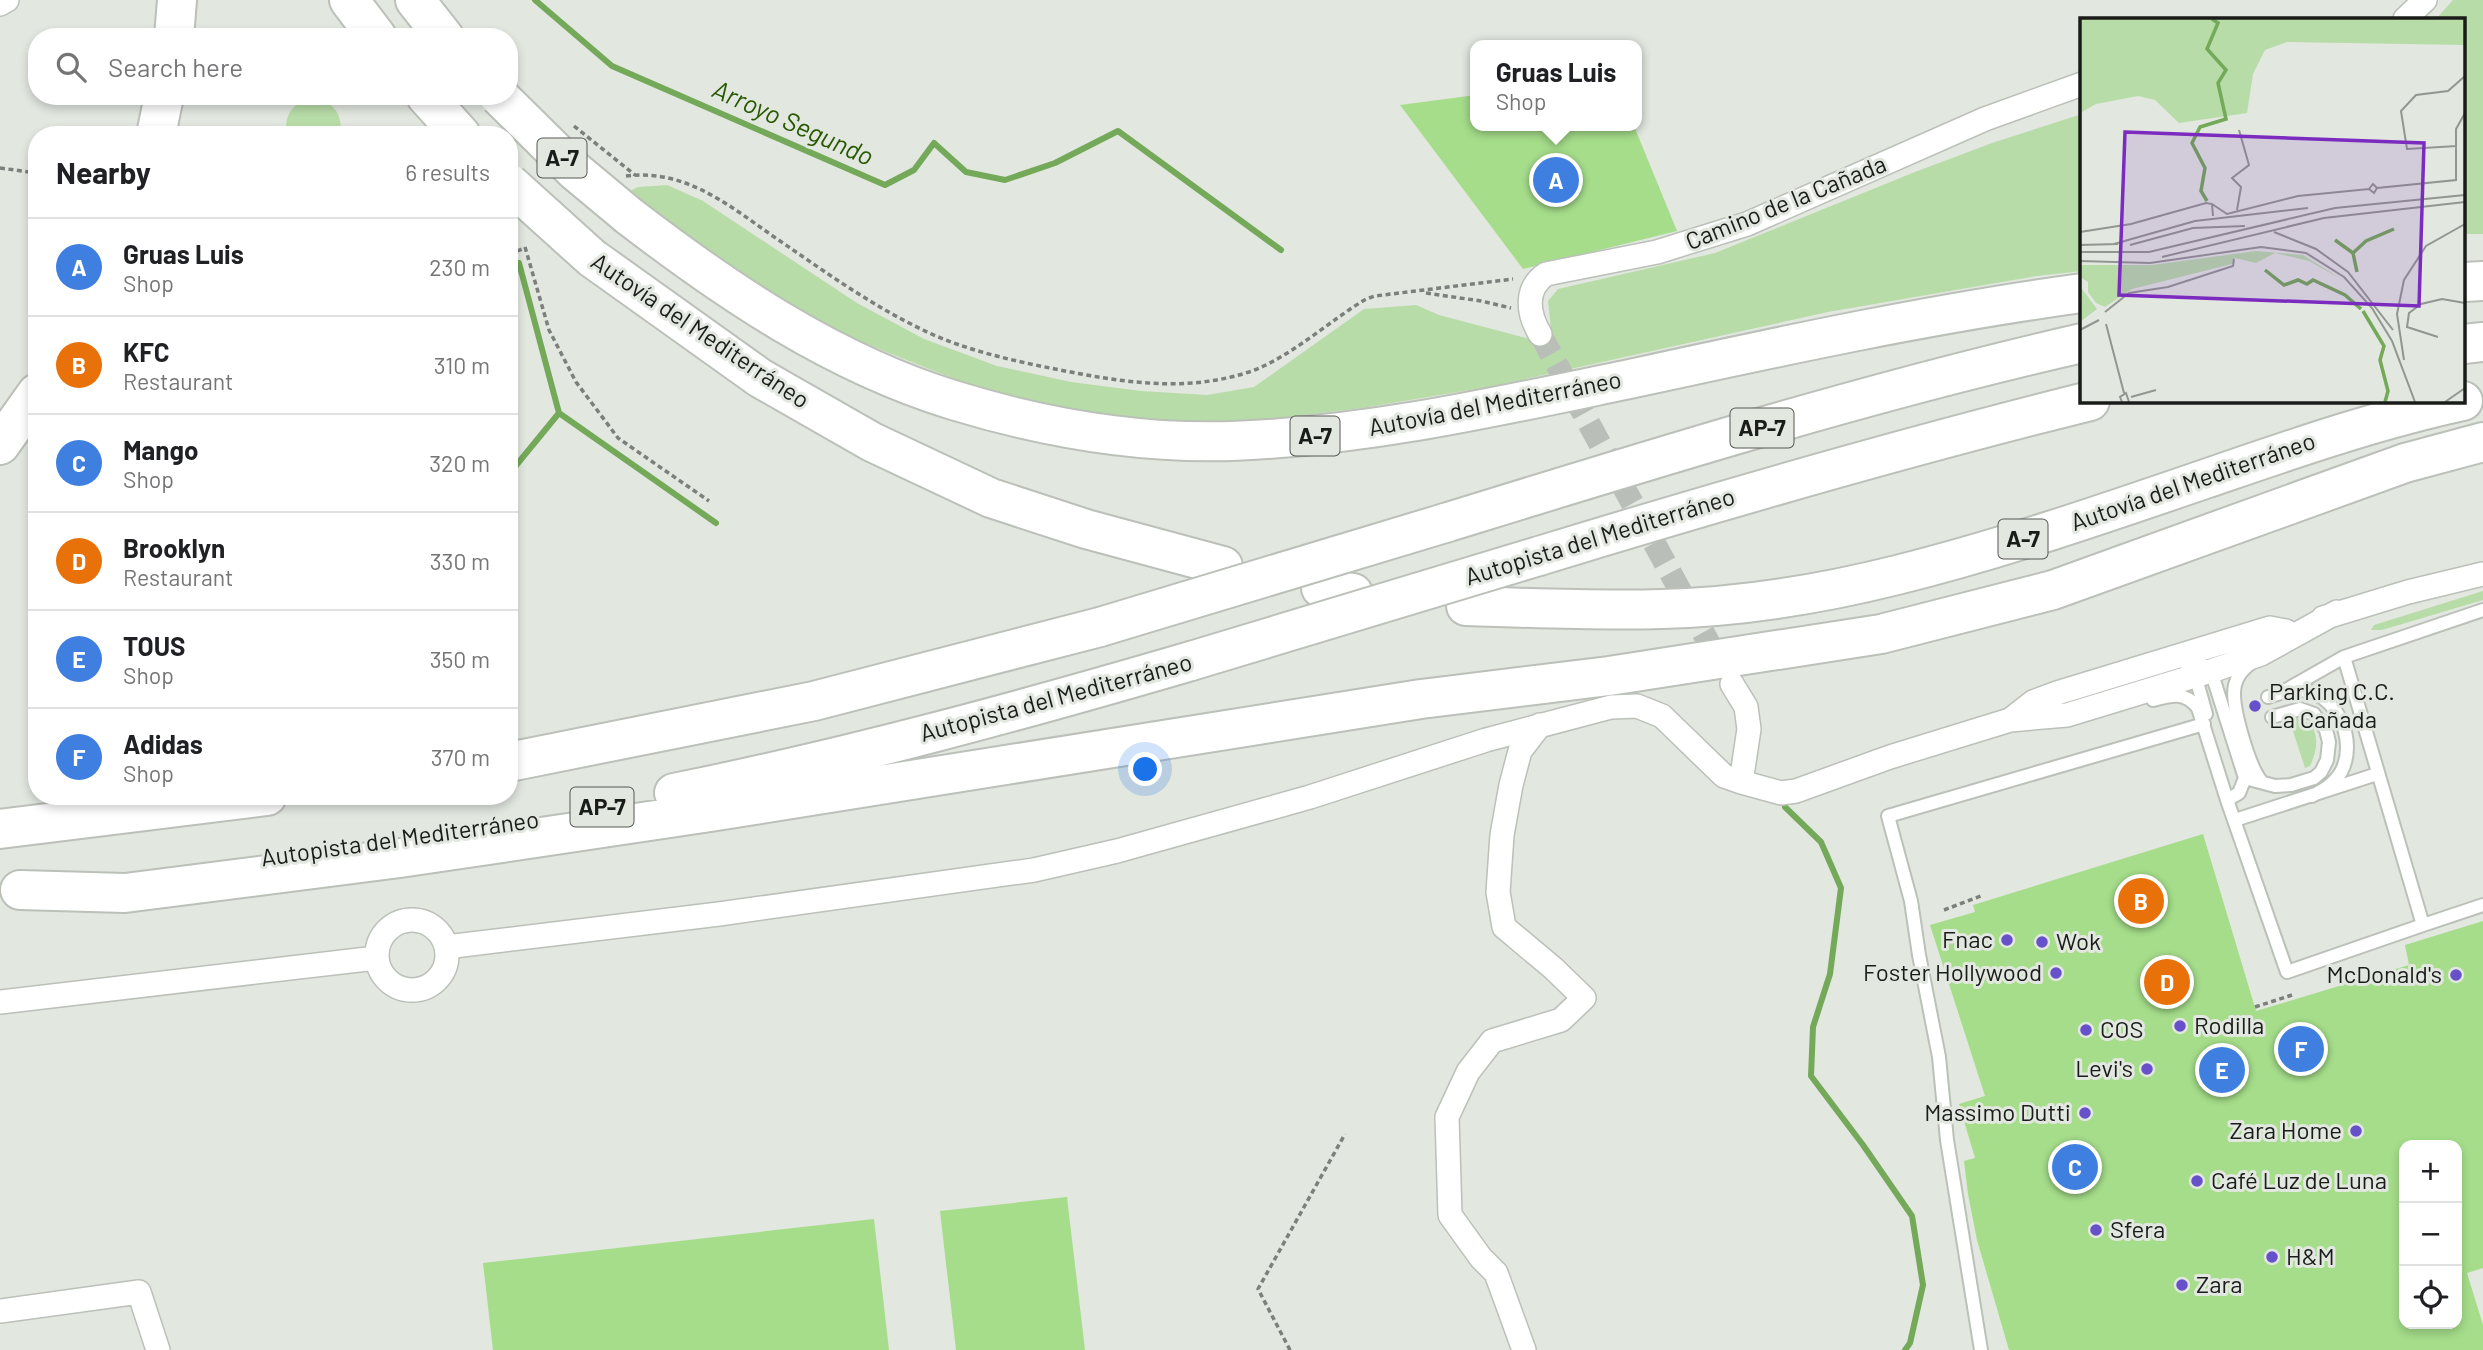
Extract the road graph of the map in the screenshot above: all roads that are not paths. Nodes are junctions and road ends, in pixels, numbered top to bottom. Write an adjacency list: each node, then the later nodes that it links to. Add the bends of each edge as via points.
1 (7, 0): 6 (street)
2 (177, 0): 8 (highway)
3 (349, 0): 9 (highway)
4 (415, 0): 10 (highway)
5 (2425, 0): 7 (street)
6 (0, 4)
7 (2406, 18)
8 (175, 28)
9 (370, 28)
10 (437, 28)
11 (2080, 85): 19 (street, Camino de la Cañada, via 1985,118 1748,224 1657,252 1546,274 1530,299)
12 (162, 105): 15 (highway)
13 (434, 105): 16 (highway)
14 (508, 105): 18 (highway, Autovía del Mediterráneo / A-7, bridge, via 629,216 743,298 814,341 950,399 1090,432 1228,441 1396,425 1857,332)
15 (158, 126)
16 (453, 126)
17 (518, 191): 29 (highway, Autovía del Mediterráneo / A-7, bridge, via 592,258 761,378 872,442 991,498)
18 (2080, 293)
19 (1538, 330)
20 (2080, 343): 50 (highway, AP-7, bridge, via 1760,428 1100,627 814,701)
21 (2483, 396): 22 (highway, Autovía del Mediterráneo / A-7)
22 (2466, 400)
23 (2086, 402): 60 (highway, Autopista del Mediterráneo / AP-7, bridge, via 1751,491 1034,707 877,747 570,813 295,855)
24 (2459, 402): 32 (highway, Autovía del Mediterráneo / A-7, via 2343,432 2136,503 1896,575 1780,599 1665,609)
25 (28, 406): 28 (highway)
26 (2483, 431): 32 (highway, via 2259,494 2036,571 1943,595 1830,614 1675,627 1633,628)
27 (2483, 442): 60 (highway, via 2405,463 2053,590 1881,634 1609,676 1421,699 386,859 125,893)
28 (0, 445)
29 (1223, 566)
30 (2483, 574): 34 (street)
31 (1466, 606): 32 (highway, Autovía del Mediterráneo / A-7)
32 (1571, 610)
33 (2483, 610): 37 (lane)
34 (2337, 612): 35 (street); 36 (street)
35 (2286, 631): 38 (street); 45 (street, via 2270,628 2057,693 2033,702)
36 (2261, 654): 38 (street); 48 (lane, via 2245,667 2235,685)
37 (2344, 657): 40 (lane); 51 (lane)
38 (2200, 668): 42 (street); 43 (street, via 2085,696); 47 (lane); 49 (lane)
39 (1732, 684): 54 (street, via 1746,708 1749,729)
40 (2282, 693): 41 (lane); 55 (lane, via 2299,690 2318,695 2332,705 2342,722 2346,756 2340,773 2329,787)
41 (2268, 697)
42 (2067, 715): 43 (street); 47 (lane, via 2114,711 2178,695 2195,704)
43 (2043, 717): 45 (street)
44 (2272, 717): 53 (lane, via 2292,710 2314,714 2326,730 2329,751 2314,778 2282,786)
45 (2010, 719): 54 (street, via 1796,791 1781,793)
46 (1540, 724): 54 (street, via 1611,706 1637,706 1662,716 1724,776); 63 (street, via 1310,797 1034,870); 68 (street, via 1520,751 1511,785 1498,892 1504,927 1584,998 1561,1020 1492,1041 1468,1072 1447,1117 1450,1215 1496,1273)
47 (2204, 724): 56 (lane); 69 (lane, via 1888,816 1911,901 1939,1057 1947,1140)
48 (2242, 730): 49 (lane); 53 (lane)
49 (2236, 751): 52 (lane)
50 (518, 760)
51 (2377, 774): 55 (lane); 62 (lane)
52 (2245, 778): 53 (lane); 56 (lane, via 2239,793)
53 (2261, 781)
54 (1741, 782)
55 (2312, 796): 58 (lane)
56 (2227, 800): 58 (lane)
57 (194, 805): 59 (highway)
58 (2235, 820): 62 (lane, via 2287,972)
59 (0, 829)
60 (10, 891)
61 (2483, 905): 62 (lane)
62 (2423, 925)
63 (446, 947): 64 (street, via 435,929 420,921 404,920 380,939); 64 (street, via 441,974 431,985 411,990 396,987 383,975)
64 (376, 958): 65 (street)
65 (0, 1002)
66 (0, 1311): 67 (street, via 139,1292)
67 (158, 1350)
68 (1524, 1350)
69 (1981, 1350)

